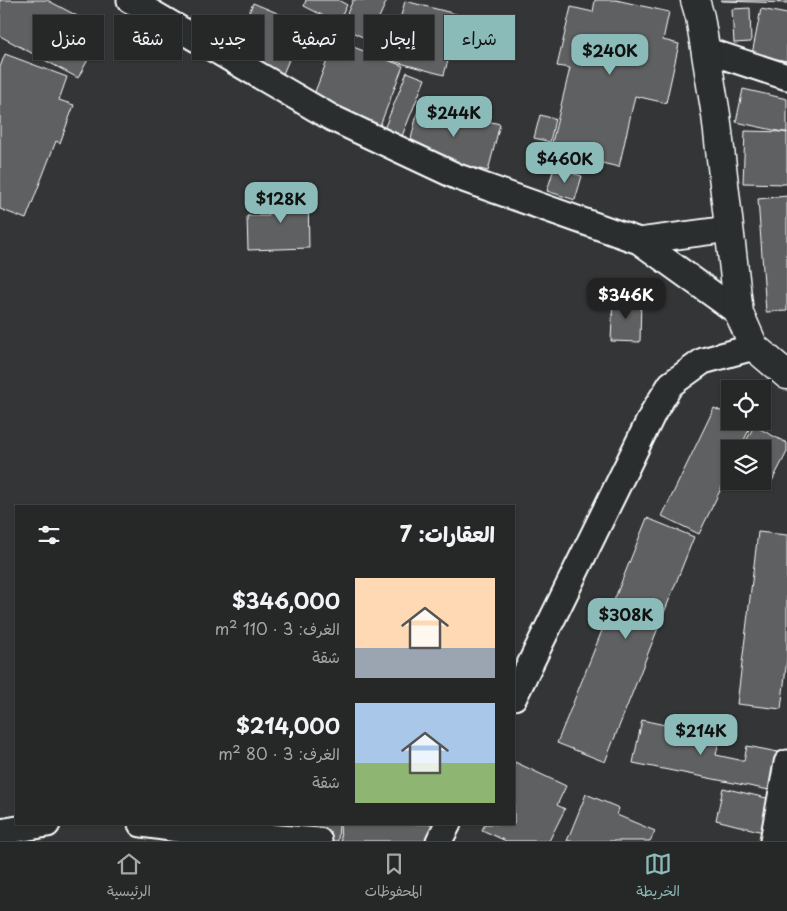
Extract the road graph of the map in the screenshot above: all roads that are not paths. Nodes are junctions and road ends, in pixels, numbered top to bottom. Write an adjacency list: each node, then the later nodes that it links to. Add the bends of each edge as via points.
1 (130, 0): 6 (street, via 332,118 458,177)
2 (695, 0): 3 (street)
3 (705, 50): 4 (street); 5 (street)
4 (787, 76)
5 (729, 229): 6 (street); 7 (street)
6 (639, 241): 7 (street)
7 (739, 313): 8 (street)
8 (754, 347): 9 (street); 10 (street, via 703,361 671,384 654,410)
9 (787, 375)
10 (515, 694)
11 (787, 763): 18 (street)
12 (43, 825): 15 (street)
13 (148, 825): 16 (street)
14 (447, 825): 17 (street)
15 (4, 834)
16 (319, 841)
17 (439, 841)
18 (773, 841)

